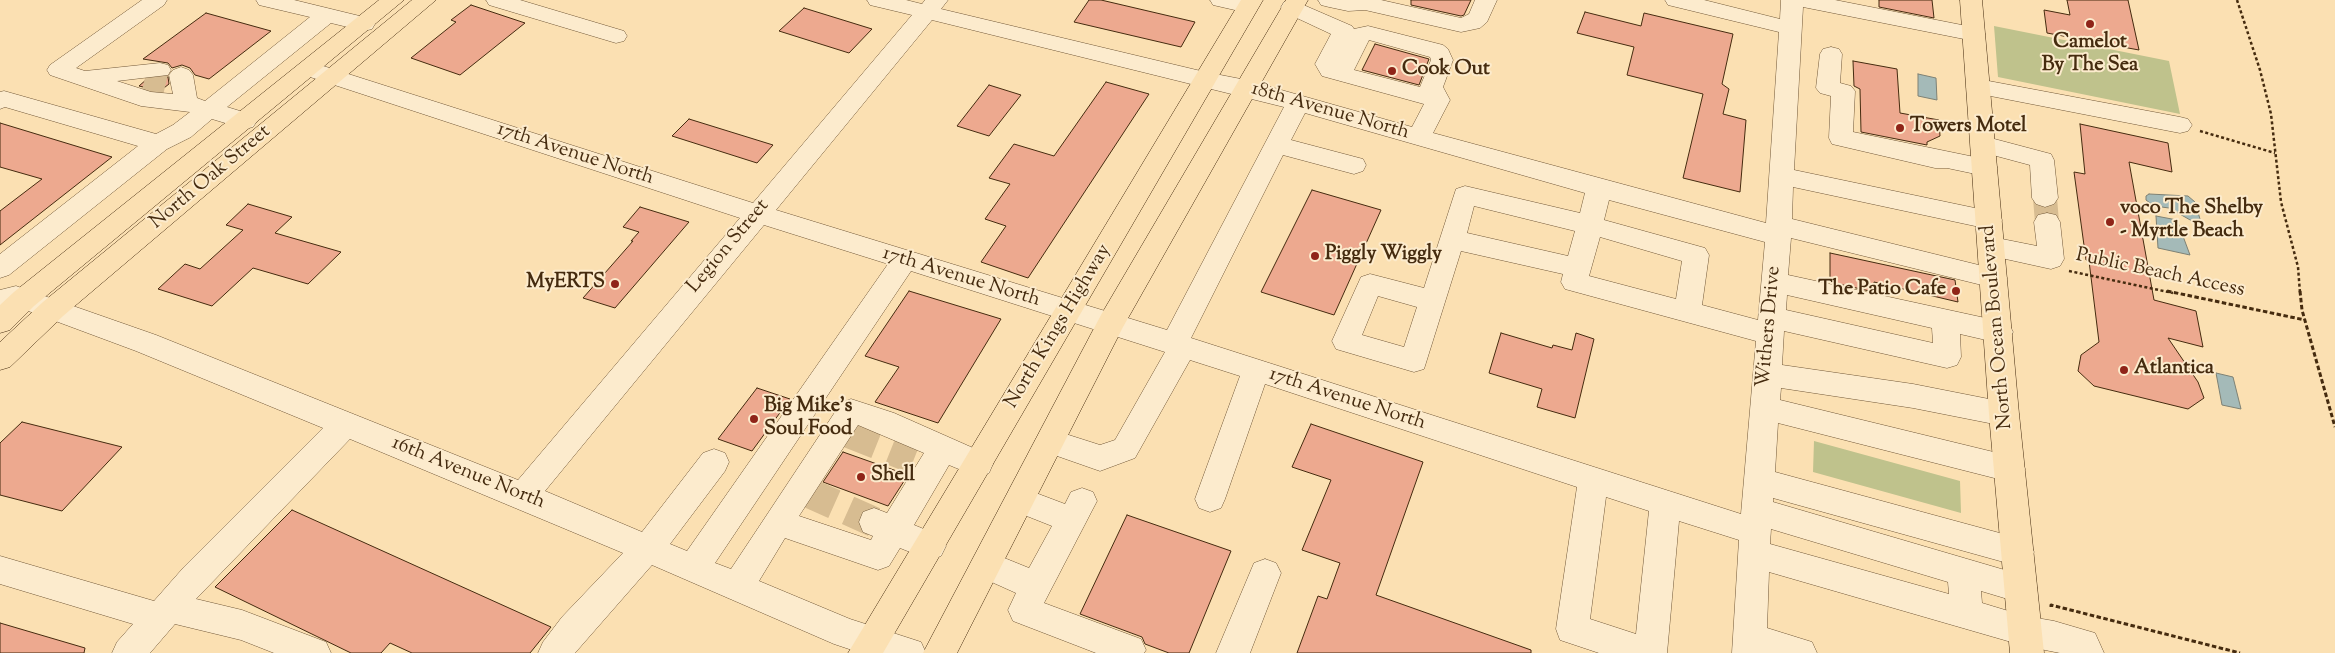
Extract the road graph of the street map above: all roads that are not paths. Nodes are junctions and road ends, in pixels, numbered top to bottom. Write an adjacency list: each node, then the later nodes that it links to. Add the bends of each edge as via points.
1 (156, 0): 28 (street, via 58,70)
2 (266, 0): 19 (street)
3 (393, 0): 20 (main road, North Oak Street)
4 (425, 0): 26 (main road, North Oak Street)
5 (497, 0): 16 (street)
6 (878, 0): 17 (street, 18th Avenue North)
7 (1221, 0): 15 (street)
8 (1329, 0): 14 (street, via 1348,4)
9 (1486, 0): 14 (street, via 1479,18 1461,25)
10 (1676, 0): 21 (street)
11 (1792, 0): 21 (street, Withers Drive)
12 (1800, 0): 23 (street)
13 (1971, 0): 23 (main road, North Ocean Boulevard)
14 (1366, 2)
15 (1250, 3): 29 (main road, North Kings Highway)
16 (540, 5): 24 (street)
17 (932, 6): 29 (street, 18th Avenue North); 46 (street, Legion Street)
18 (1290, 11): 22 (street); 31 (main road, North Kings Highway)
19 (327, 15): 20 (street); 36 (street)
20 (364, 24): 26 (main road, North Oak Street)
21 (1790, 28): 44 (street, Withers Drive)
22 (1342, 30): 27 (street, via 1326,64 1330,71); 32 (street, via 1370,26 1437,41 1446,46 1453,59)
23 (1974, 34): 30 (main road, North Ocean Boulevard)
24 (616, 36)
25 (1831, 54): 42 (street, via 1828,88 1843,91 1841,138 1935,159)
26 (321, 73): 37 (main road, North Oak Street); 46 (street, 17th Avenue North); 59 (main road, North Oak Street)
27 (1341, 74): 32 (street); 32 (street, via 1360,35 1368,33 1435,50 1442,60 1431,87)
28 (82, 77): 34 (street, via 149,100); 34 (street, via 162,79)
29 (1205, 80): 31 (street, 18th Avenue North); 60 (main road, North Kings Highway)
30 (1978, 87): 38 (street); 42 (main road, North Ocean Boulevard)
31 (1246, 88): 35 (street, 18th Avenue North); 64 (main road, North Kings Highway)
32 (1438, 100): 39 (street)
33 (0, 101): 40 (street, via 4,99)
34 (186, 103): 36 (street)
35 (1298, 103): 39 (street, 18th Avenue North); 41 (street)
36 (209, 109): 37 (street); 40 (street)
37 (245, 121): 57 (main road, North Oak Street)
38 (2180, 125)
39 (1419, 137): 45 (street, 18th Avenue North)
40 (158, 143): 53 (street)
41 (1276, 145): 43 (street); 67 (street)
42 (1984, 156): 47 (main road, North Ocean Boulevard); 51 (street, via 2042,160 2051,259)
43 (1354, 165)
44 (1782, 176): 47 (street); 49 (street, Withers Drive)
45 (1599, 188): 48 (street); 49 (street, 18th Avenue North)
46 (757, 214): 52 (street, 17th Avenue North); 82 (street, Legion Street)
47 (1989, 220): 51 (main road, North Ocean Boulevard)
48 (1590, 225): 50 (street, via 1465,195); 54 (street); 61 (street, via 1696,255)
49 (1778, 231): 55 (street, 18th Avenue North); 56 (street, Withers Drive)
50 (1452, 239): 54 (street); 58 (street)
51 (1992, 247): 55 (main road, North Ocean Boulevard)
52 (905, 260): 60 (street, 17th Avenue North); 79 (street)
53 (0, 268)
54 (1578, 268): 61 (street, via 1574,282)
55 (1994, 278): 66 (main road, North Ocean Boulevard)
56 (1774, 282): 62 (street); 65 (street, Withers Drive)
57 (10, 293): 59 (street, 16th Avenue North); 63 (main road, North Oak Street)
58 (1432, 301)
59 (53, 309): 68 (main road, North Oak Street); 73 (street, 16th Avenue North)
60 (1069, 311): 64 (street, 17th Avenue North); 77 (main road, North Kings Highway)
61 (1687, 312): 65 (street)
62 (1946, 320): 65 (street, via 1947,357); 66 (street)
63 (0, 322)
64 (1111, 323): 67 (street, 17th Avenue North); 74 (main road, North Kings Highway)
65 (1771, 326): 70 (street, Withers Drive)
66 (1999, 332): 72 (main road, North Ocean Boulevard)
67 (1179, 345): 69 (street, 17th Avenue North); 74 (street, via 1125,449 1100,458)
68 (0, 359)
69 (1256, 370): 80 (street, 17th Avenue North); 83 (street)
70 (1766, 374): 71 (street, Withers Drive); 72 (street)
71 (1764, 408): 78 (street); 86 (street, Withers Drive)
72 (2004, 414): 78 (main road, North Ocean Boulevard)
73 (346, 424): 82 (street, 16th Avenue North); 100 (street)
74 (1050, 441): 84 (main road, North Kings Highway)
75 (930, 458): 77 (street); 81 (street, via 884,422 851,410 844,430); 88 (street)
76 (714, 462): 90 (street)
77 (978, 464): 89 (main road, North Kings Highway)
78 (2010, 469): 91 (main road, North Ocean Boulevard)
79 (760, 471): 81 (street); 93 (street)
80 (1592, 480): 85 (street, 17th Avenue North); 112 (street, via 1572,629)
81 (803, 490): 87 (street)
82 (523, 496): 90 (street, 16th Avenue North)
83 (1210, 499)
84 (1020, 500): 92 (main road, North Kings Highway); 97 (street, via 1077,511)
85 (1665, 504): 86 (street, 17th Avenue North); 112 (street)
86 (1756, 520): 91 (street); 95 (street); 101 (street); 103 (street, Withers Drive)
87 (778, 522): 88 (street, via 878,556); 98 (street)
88 (884, 526): 89 (street)
89 (930, 546): 104 (main road, North Kings Highway)
90 (648, 548): 93 (street, 16th Avenue North); 108 (street)
91 (2018, 552): 99 (main road, North Ocean Boulevard)
92 (987, 565): 97 (street); 110 (main road, North Kings Highway)
93 (694, 567): 98 (street, 16th Avenue North)
94 (0, 570): 100 (street)
95 (1964, 572): 99 (street); 101 (street)
96 (1265, 573): 111 (street)
97 (1036, 586): 105 (street, via 1024,610)
98 (737, 587): 104 (street, 16th Avenue North, via 846,633)
99 (2021, 588): 102 (main road, North Ocean Boulevard)
100 (164, 612): 106 (street); 107 (street, via 242,625)
101 (1966, 614): 102 (street)
102 (2026, 642): 114 (street, via 2054,636 2083,644)
103 (1749, 646): 113 (street)
104 (868, 647): 109 (street, 16th Avenue North)
105 (1129, 650)
106 (130, 653)
107 (314, 653)
108 (555, 653)
109 (910, 653)
110 (940, 653)
111 (1233, 653)
112 (1649, 653)
113 (1800, 653)
114 (2087, 653)

